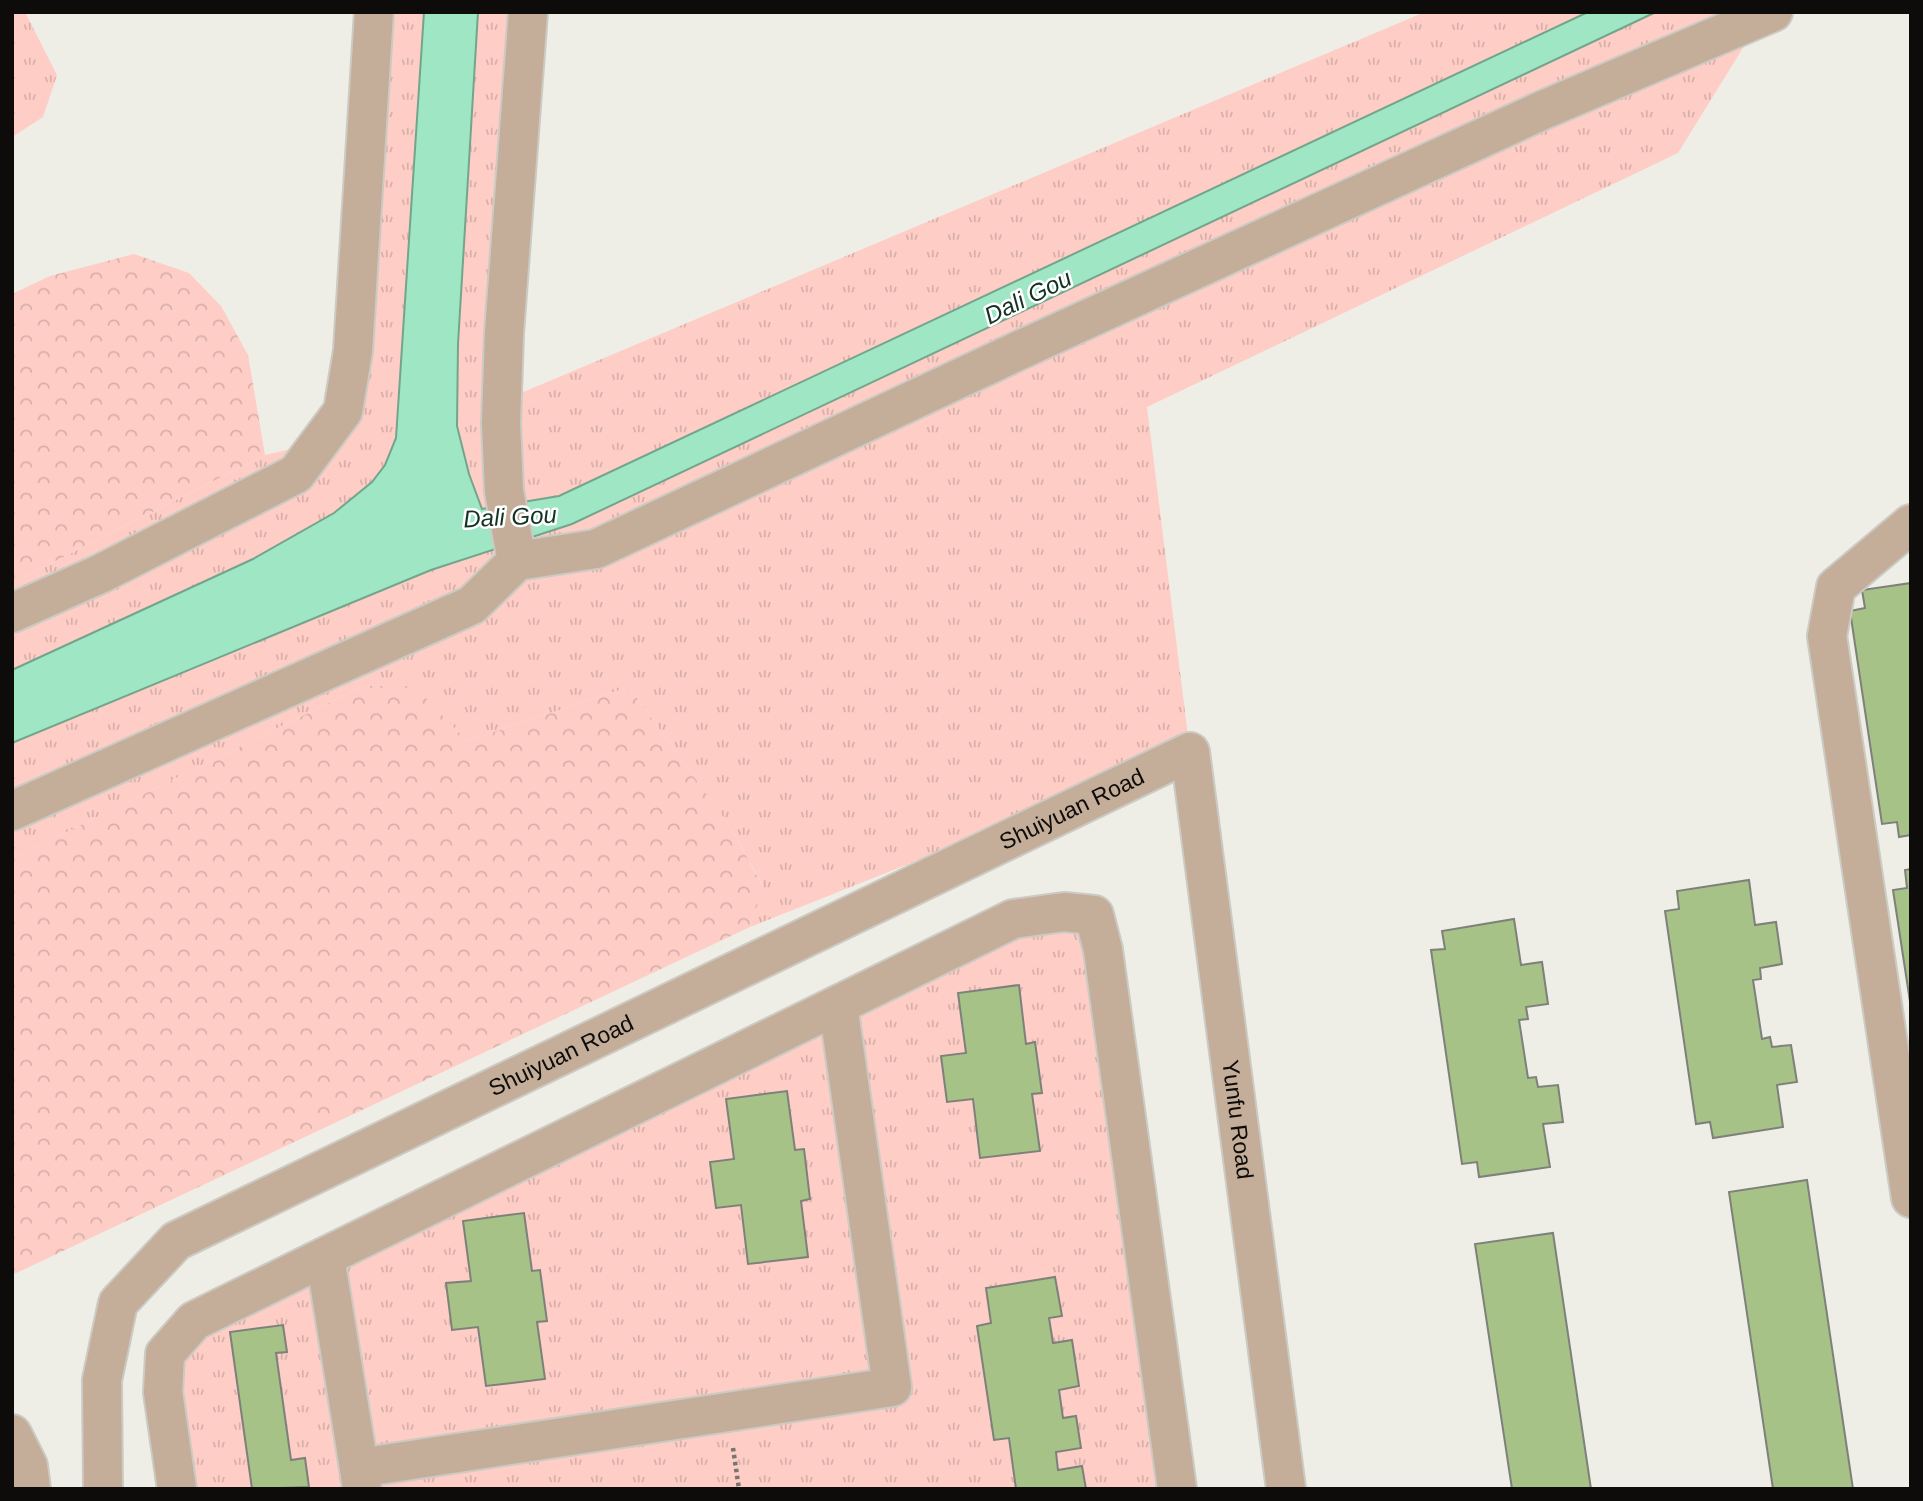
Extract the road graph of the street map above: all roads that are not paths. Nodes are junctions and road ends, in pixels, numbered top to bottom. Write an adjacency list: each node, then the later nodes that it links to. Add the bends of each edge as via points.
1 (374, 12): 6 (street, via 353,351 343,411 296,474 100,574)
2 (528, 12): 5 (street, via 501,423 504,491)
3 (1773, 12): 5 (street, via 1543,110 596,550)
4 (1911, 524): 10 (street, via 1836,587 1827,636)
5 (517, 555): 8 (street, via 472,605)
6 (12, 613)
7 (1190, 752): 15 (street, Shuiyuan Road, via 176,1241 118,1303 102,1380); 18 (street, Yunfu Road)
8 (12, 811)
9 (838, 1005): 11 (street); 13 (street, via 892,1387); 17 (street, via 1013,919 1064,912 1094,915 1103,950)
10 (1911, 1198)
11 (325, 1257): 13 (street); 16 (street, via 194,1321 165,1354 163,1392)
12 (12, 1434): 14 (street, via 28,1465)
13 (360, 1478)
14 (31, 1489)
15 (103, 1489)
16 (177, 1489)
17 (1177, 1489)
18 (1286, 1489)

